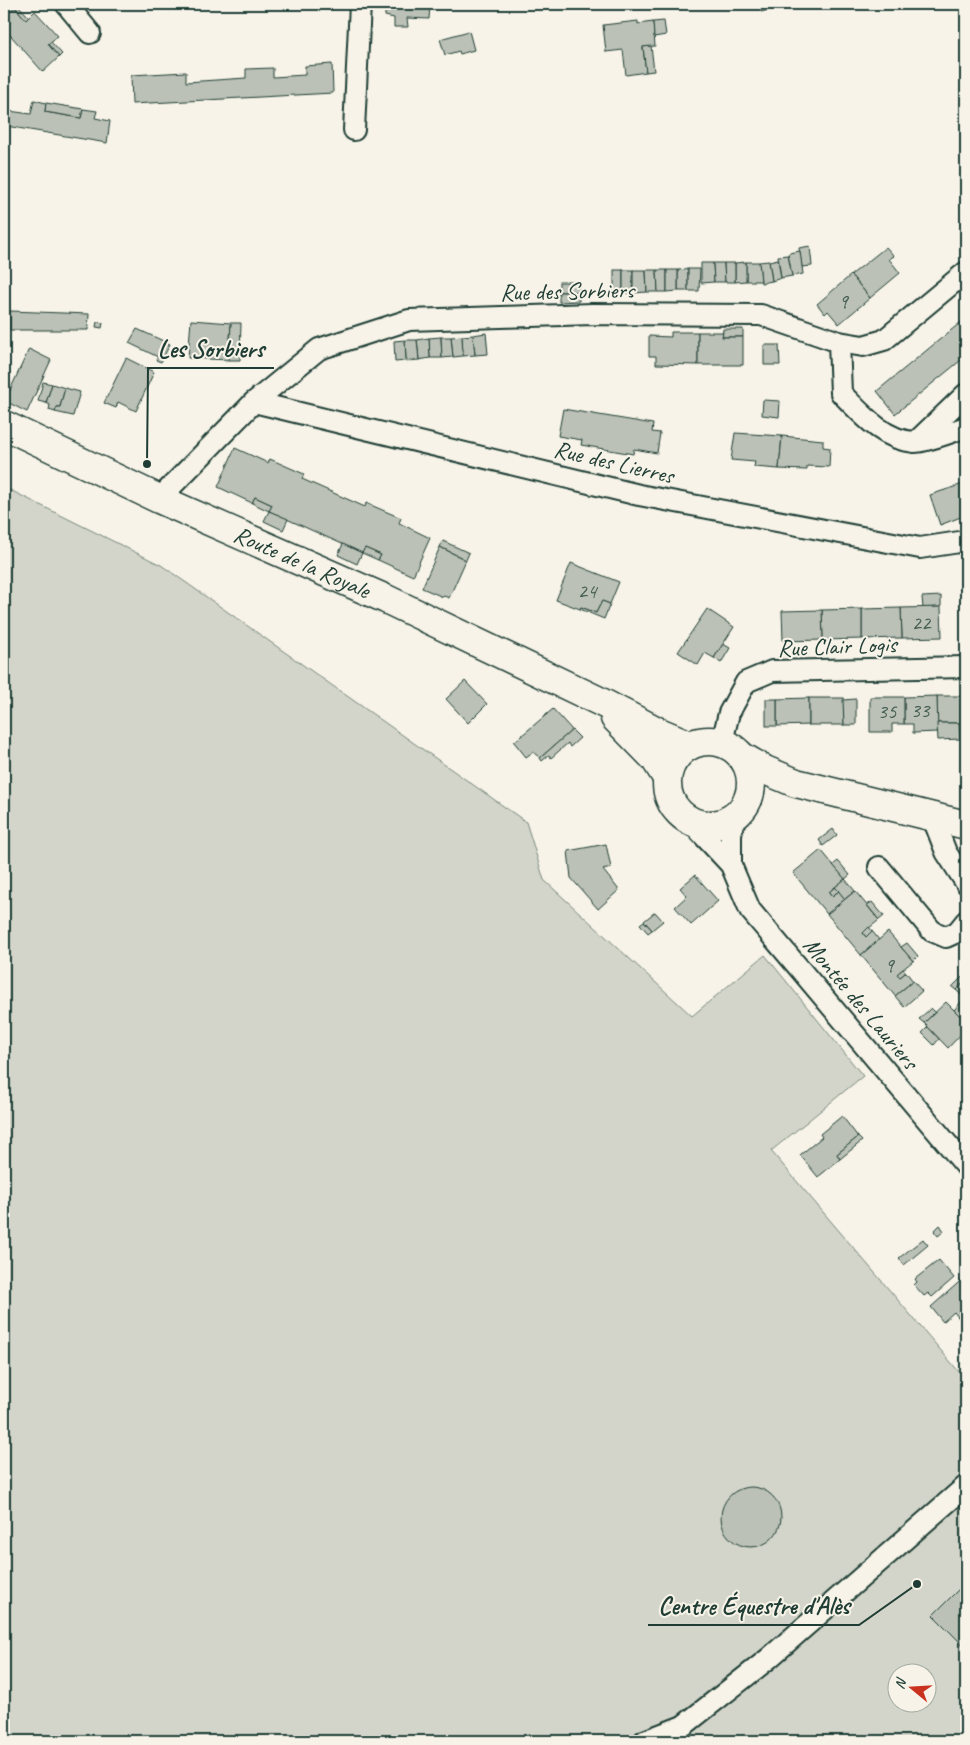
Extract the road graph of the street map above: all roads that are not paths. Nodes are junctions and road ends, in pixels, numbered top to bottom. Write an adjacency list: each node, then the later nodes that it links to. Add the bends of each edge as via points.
1 (66, 4): 3 (street)
2 (360, 4): 4 (street)
3 (90, 33)
4 (354, 130)
5 (966, 272): 6 (street, Rue des Sorbiers, via 884,340 863,346)
6 (839, 342): 8 (street, Rue des Sorbiers, via 761,315 592,314 409,320 319,349); 11 (street, via 841,393 872,424 894,438)
7 (966, 394): 11 (street)
8 (254, 402): 12 (street, Rue des Sorbiers); 13 (street, Rue des Lierres, via 639,495 920,548)
9 (4, 425): 12 (main road, Route de la Royale)
10 (966, 427): 11 (street)
11 (915, 443)
12 (158, 499): 15 (main road, Route de la Royale, via 386,599)
13 (966, 541)
14 (966, 667): 17 (street, Rue Clair Logis, via 772,672 746,682 729,713)
15 (598, 701): 16 (main road, Route de la Royale); 18 (main road, Route de la Royale, via 655,759)
16 (690, 745): 17 (main road, via 706,741); 18 (main road, via 670,765)
17 (732, 750): 19 (main road, via 765,770); 20 (main road, via 747,766 750,777 750,788)
18 (667, 778): 22 (main road, via 667,791 672,803)
19 (796, 783): 20 (main road); 21 (main road)
20 (741, 807): 22 (main road, via 725,821 702,824); 24 (street, Montée des Lauriers, via 731,834)
21 (932, 816): 23 (main road); 26 (street, via 946,852)
22 (690, 821): 24 (street, Montée des Lauriers)
23 (966, 825)
24 (731, 865): 28 (street, Montée des Lauriers, via 750,910)
25 (879, 867): 27 (street, via 932,931 946,937 957,932)
26 (966, 883)
27 (966, 921)
28 (966, 1166)
29 (966, 1486): 30 (street, via 768,1659 683,1726)
30 (644, 1741)

